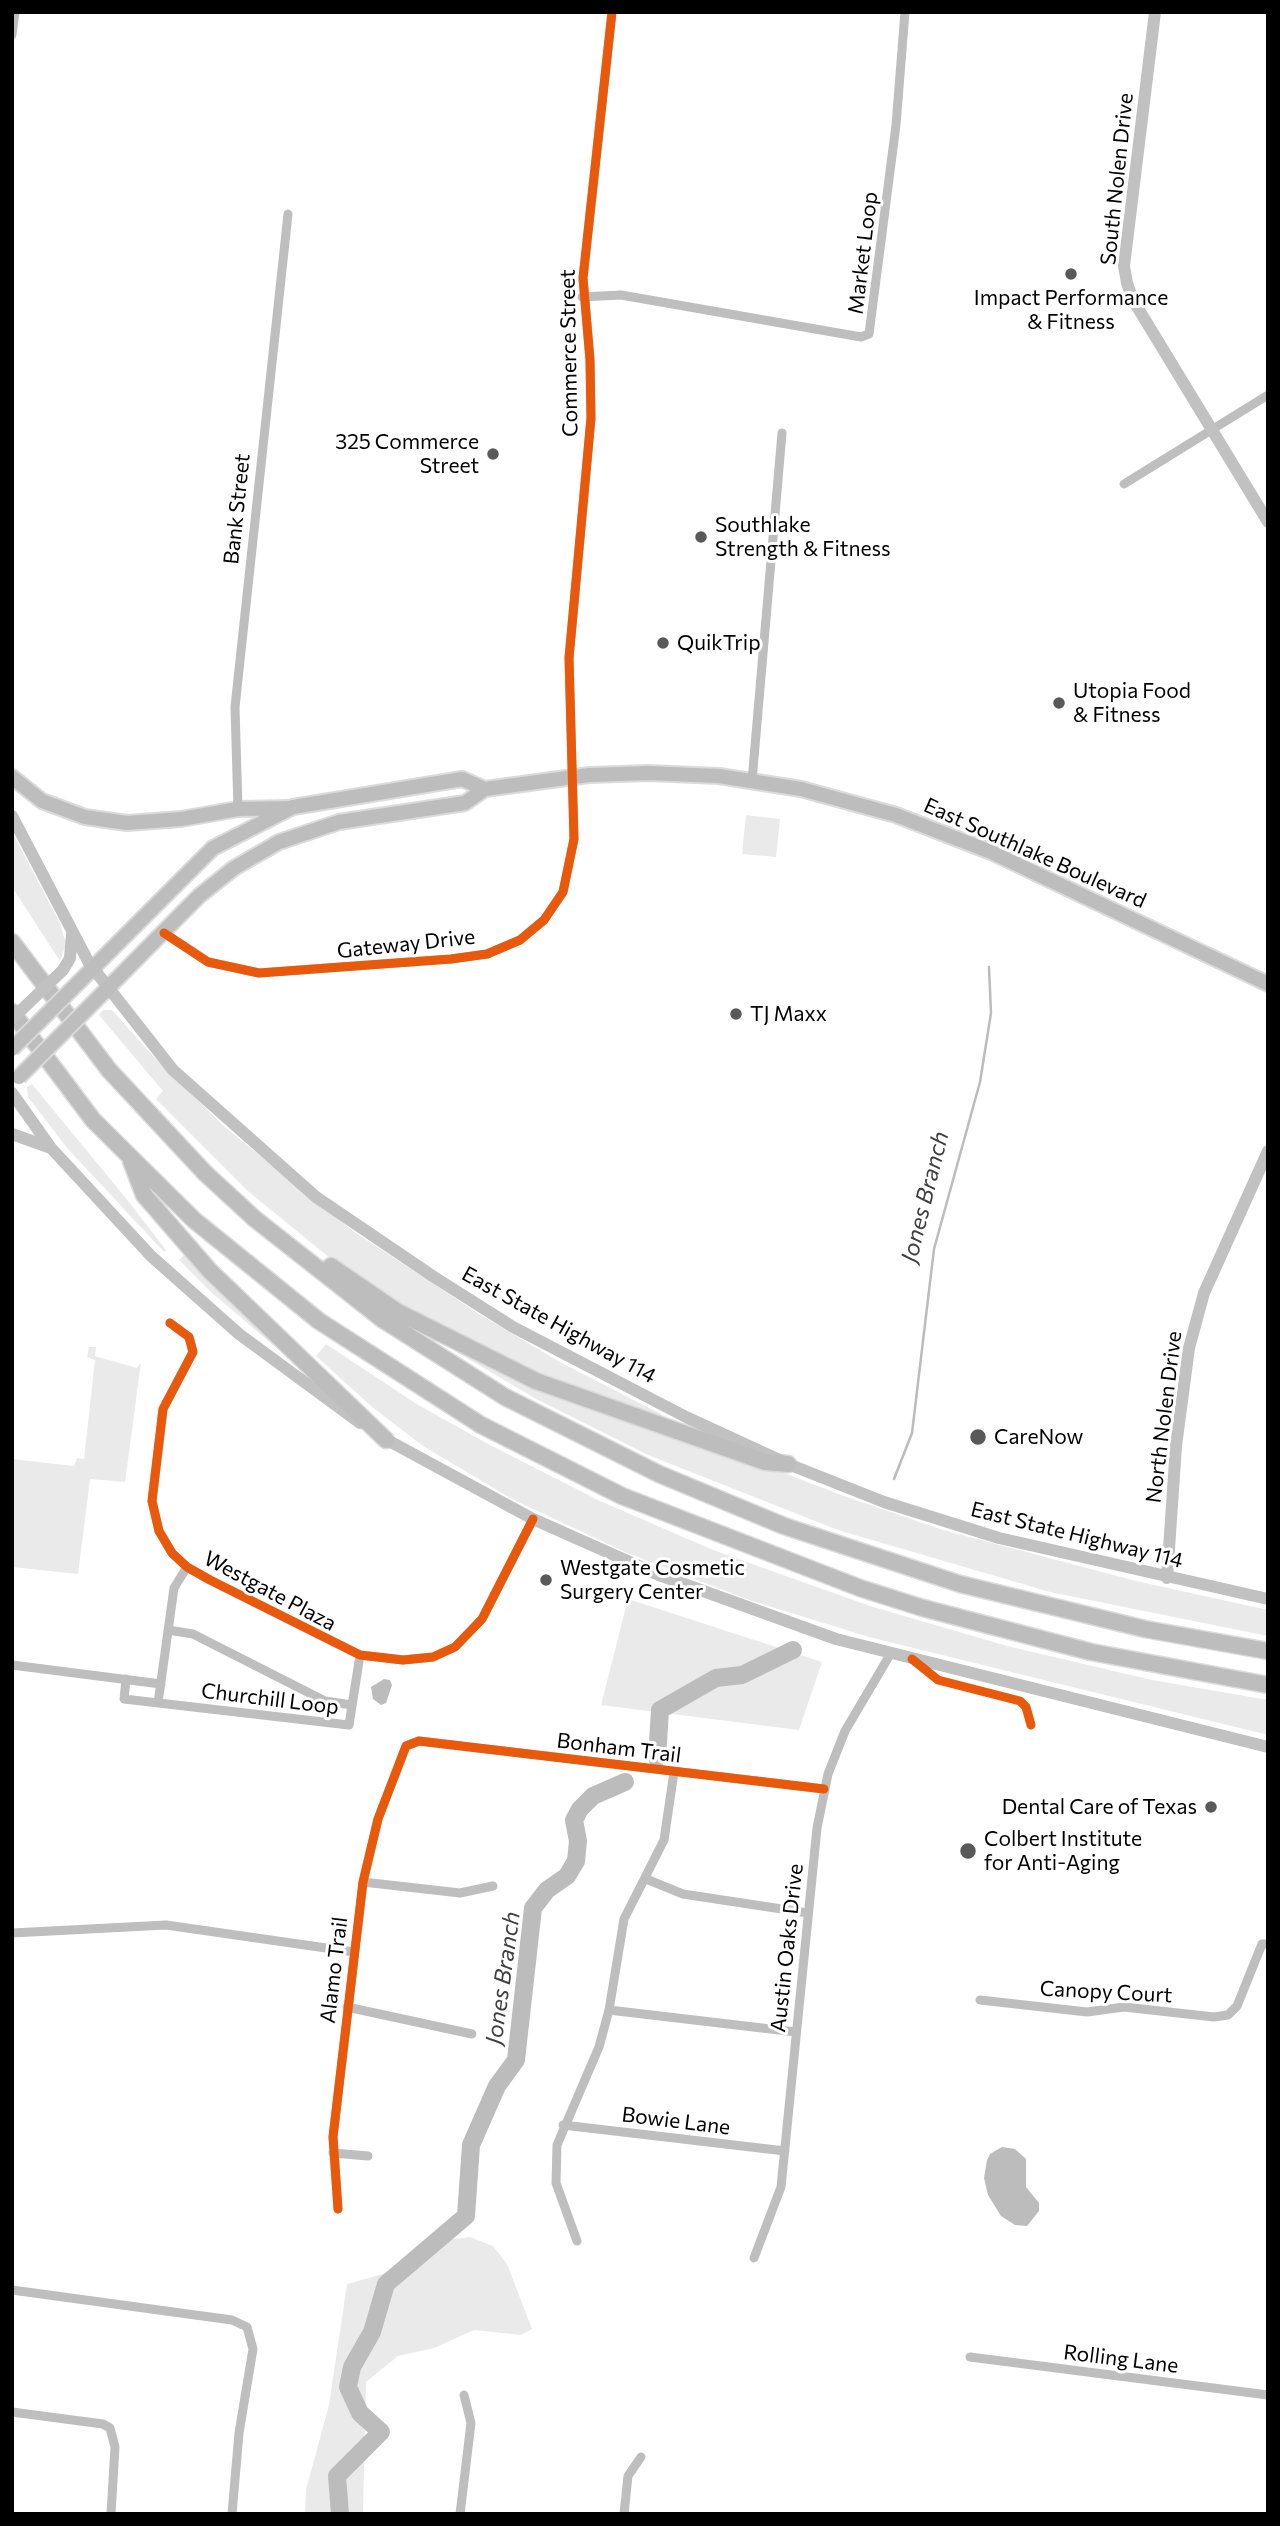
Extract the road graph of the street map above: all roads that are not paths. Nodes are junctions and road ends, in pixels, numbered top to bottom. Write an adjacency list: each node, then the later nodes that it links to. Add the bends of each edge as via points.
1 (15, 12): 5 (street)
2 (612, 12): 7 (street, Commerce Street)
3 (905, 12): 7 (street, Market Loop, via 896,125 869,334 860,337 621,295)
4 (1155, 12): 9 (main road, South Nolen Drive, via 1125,266 1133,300)
5 (12, 36)
6 (288, 214): 18 (street, Bank Street, via 235,707)
7 (582, 297): 14 (street, Commerce Street, via 591,411 569,658)
8 (1268, 395): 9 (street)
9 (1210, 429): 11 (street); 12 (main road, South Nolen Drive)
10 (782, 433): 15 (street)
11 (1124, 484)
12 (1268, 522)
13 (12, 777): 18 (main road, via 42,801 85,817 127,823)
14 (572, 777): 15 (main road, East Southlake Boulevard, via 648,773); 16 (main road, East Southlake Boulevard); 22 (street, Gateway Drive, via 574,839 563,892 544,920 504,948 451,959 258,973 208,962)
15 (752, 781): 25 (main road, East Southlake Boulevard, via 853,802 933,828)
16 (485, 789): 17 (main road, East Southlake Boulevard, via 462,779); 22 (main road, East Southlake Boulevard, via 465,803 339,822 279,842 225,875)
17 (293, 807): 18 (main road); 20 (main road, East Southlake Boulevard)
18 (238, 809): 20 (main road, via 231,828)
19 (12, 816): 21 (main road, East State Highway 114)
20 (213, 848): 24 (main road, East Southlake Boulevard)
21 (72, 933): 24 (main road, East State Highway 114); 28 (main road, bridge, via 70,958 63,970)
22 (164, 933): 26 (main road, East Southlake Boulevard)
23 (12, 942): 36 (highway, via 109,1070)
24 (94, 969): 26 (main road, East State Highway 114); 29 (main road, East Southlake Boulevard, bridge)
25 (1268, 984)
26 (108, 989): 30 (main road, East Southlake Boulevard, bridge); 39 (main road, East State Highway 114, via 173,1069 316,1197 513,1327)
27 (12, 1012): 35 (highway, via 93,1120)
28 (12, 1019)
29 (12, 1049)
30 (15, 1080)
31 (12, 1093): 33 (main road)
32 (12, 1133): 33 (main road)
33 (51, 1148): 38 (main road, via 151,1256 239,1334)
34 (1268, 1151): 42 (main road, North Nolen Drive, via 1204,1293 1189,1348 1176,1446)
35 (128, 1156): 38 (highway, via 144,1195 209,1270); 51 (highway, via 237,1258 319,1321 434,1398 589,1480 678,1520 923,1608 1091,1652)
36 (205, 1173): 39 (highway, via 227,1181 333,1268 398,1312 486,1358 536,1381 765,1462); 45 (highway, via 382,1319 505,1397 659,1474 784,1526 960,1584 1145,1629)
37 (170, 1323): 41 (street, Westgate Plaza, via 189,1337 193,1352 163,1409 152,1501 164,1541)
38 (386, 1440): 40 (main road)
39 (788, 1464): 42 (main road, East State Highway 114, via 970,1530)
40 (533, 1519): 46 (main road, via 659,1576 836,1639); 47 (street, Westgate Plaza, via 482,1619 455,1647 418,1660)
41 (187, 1567): 44 (street, via 174,1588); 47 (street, Westgate Plaza)
42 (1167, 1578): 43 (main road, East State Highway 114)
43 (1268, 1599)
44 (168, 1630): 50 (street); 53 (street, via 193,1634 325,1701)
45 (1268, 1651)
46 (891, 1653): 55 (main road); 57 (street, Austin Oaks Drive, via 845,1731)
47 (360, 1655): 53 (street, Churchill Loop)
48 (12, 1665): 49 (street)
49 (126, 1679): 50 (street); 52 (street, Churchill Loop, via 124,1699)
50 (161, 1684): 52 (street)
51 (1268, 1685)
52 (158, 1703): 53 (street, Churchill Loop, via 349,1726)
53 (352, 1705)
54 (409, 1744): 56 (street, Bonham Trail, via 419,1741); 59 (street, Alamo Trail, via 378,1819)
55 (1268, 1747)
56 (674, 1772): 57 (street, Bonham Trail); 58 (street, via 664,1840)
57 (824, 1789): 61 (street, Austin Oaks Drive)
58 (646, 1880): 61 (street, via 683,1894); 67 (street, via 624,1919)
59 (363, 1882): 60 (street, via 460,1893); 64 (street, Alamo Trail)
60 (493, 1886)
61 (808, 1913): 68 (street, Austin Oaks Drive)
62 (12, 1933): 64 (street, via 166,1925)
63 (1268, 1944): 65 (street, Canopy Court, via 1262,1944 1237,2006 1228,2015 1124,2007 1087,2012)
64 (354, 1952): 66 (street, Alamo Trail)
65 (980, 2000)
66 (347, 2007): 69 (street); 72 (street, Alamo Trail)
67 (609, 2010): 68 (street); 70 (street, via 599,2046)
68 (796, 2032): 71 (street, Austin Oaks Drive)
69 (472, 2034)
70 (563, 2125): 71 (street, Bowie Lane); 75 (street, via 557,2144 556,2183)
71 (785, 2151): 76 (street, Austin Oaks Drive, via 778,2201)
72 (333, 2153): 73 (street); 74 (street, Alamo Trail)
73 (368, 2156)
74 (338, 2209)
75 (577, 2241)
76 (754, 2258)
77 (12, 2290): 84 (street, via 232,2320 247,2327 253,2349)
78 (970, 2357): 80 (street, Rolling Lane)
79 (464, 2395): 85 (street, via 471,2423)
80 (1268, 2395)
81 (12, 2412): 83 (street, via 110,2428 115,2447)
82 (641, 2457): 86 (street, via 628,2476)
83 (111, 2514)
84 (232, 2514)
85 (460, 2514)
86 (624, 2514)

